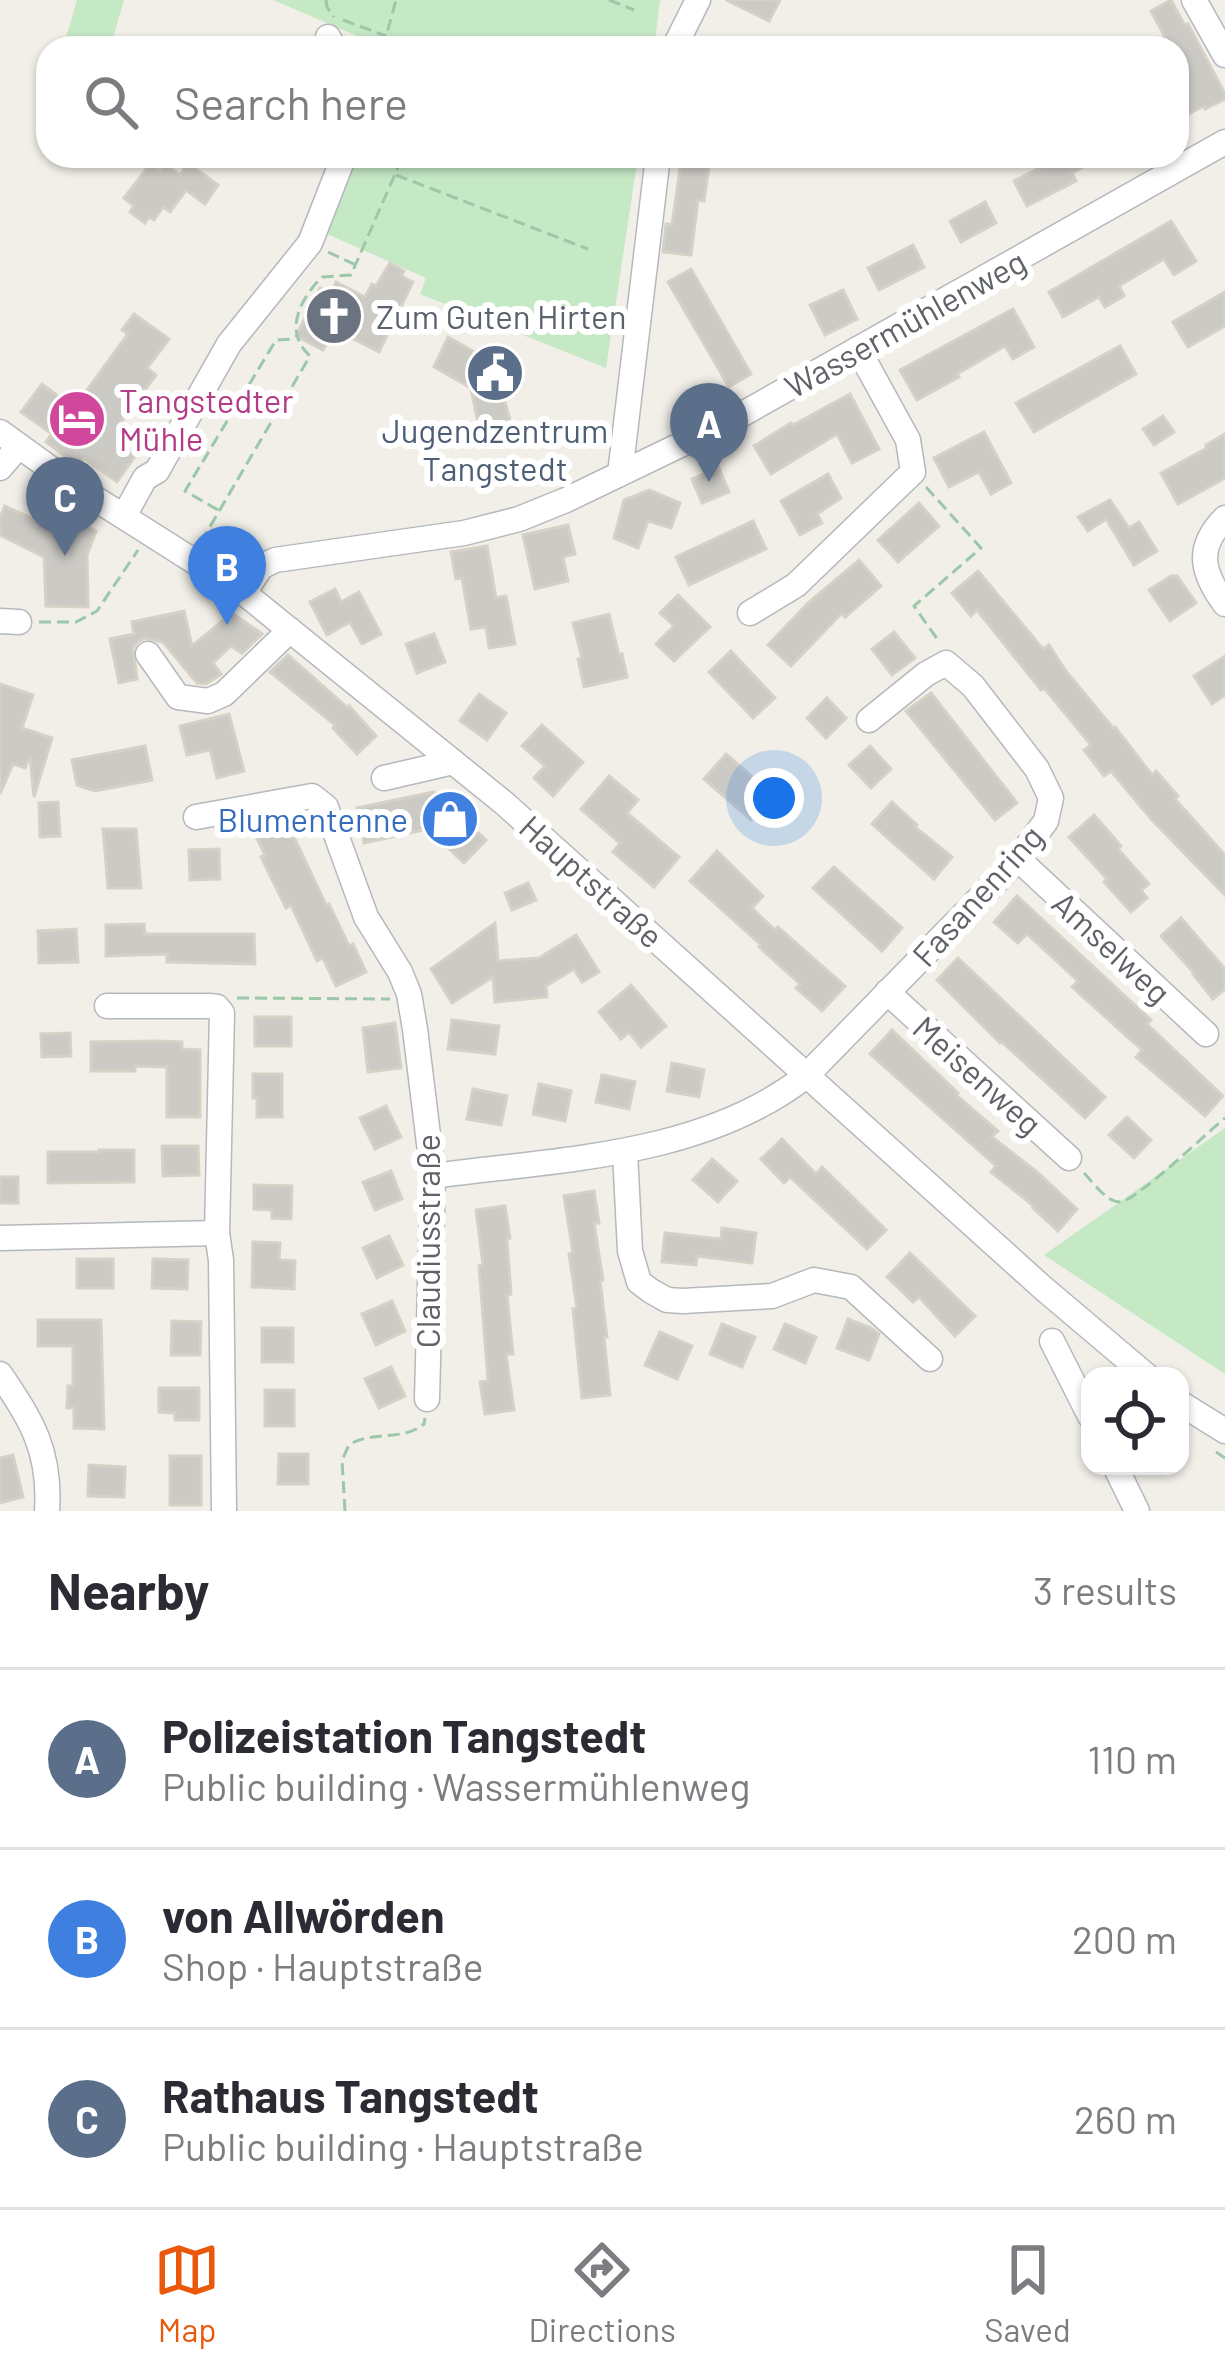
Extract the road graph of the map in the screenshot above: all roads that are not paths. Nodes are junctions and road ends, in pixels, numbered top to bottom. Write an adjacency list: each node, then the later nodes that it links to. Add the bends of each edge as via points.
1 (698, 0): 3 (street)
2 (1194, 0): 4 (street)
3 (680, 36)
4 (1225, 55)
5 (1225, 142): 6 (street, Wassermühlenweg)
6 (1189, 162)
7 (339, 168): 14 (street, via 310,243 229,344)
8 (657, 168): 13 (street)
9 (1179, 168): 10 (street, Wassermühlenweg)
10 (858, 349): 13 (street, Wassermühlenweg); 18 (street, via 908,440 914,472 796,585)
11 (9, 439): 12 (street); 14 (street, Hauptstraße)
12 (0, 468)
13 (620, 474): 16 (street, Wassermühlenweg, via 519,520 275,560)
14 (124, 516): 16 (street, Hauptstraße)
15 (1225, 518): 17 (street, via 1206,546 1205,566)
16 (244, 593): 19 (street, Hauptstraße)
17 (1225, 604)
18 (749, 613)
19 (290, 630): 20 (street, via 208,700 178,698); 22 (street, Hauptstraße)
20 (148, 653)
21 (868, 720): 25 (street, Fasanenring, via 946,663 973,686 1051,798 1046,821)
22 (453, 762): 23 (street); 29 (street, Hauptstraße)
23 (384, 778)
24 (196, 817): 32 (street, Claudiusstraße, via 312,796 326,807 366,917 410,999)
25 (1018, 860): 26 (street, Fasanenring); 28 (street, Amselweg)
26 (887, 992): 29 (street, Fasanenring); 31 (street, Meisenweg)
27 (107, 1006): 33 (street, via 209,1006 222,1013)
28 (1206, 1034)
29 (806, 1076): 30 (street, Fasanenring, via 735,1118); 37 (street, Hauptstraße)
30 (625, 1151): 32 (street, Fasanenring); 36 (street, via 630,1251 651,1291 683,1301 772,1296 814,1280 851,1286)
31 (1070, 1158)
32 (433, 1175): 40 (street, Claudiusstraße)
33 (217, 1233): 34 (street); 45 (street)
34 (0, 1238)
35 (1052, 1341): 39 (street)
36 (930, 1359)
37 (1136, 1367)
38 (0, 1374): 44 (street, via 38,1435)
39 (1081, 1398)
40 (427, 1399)
41 (1189, 1409): 42 (street)
42 (1225, 1431)
43 (1119, 1475): 46 (street)
44 (47, 1511)
45 (224, 1511)
46 (1137, 1511)

